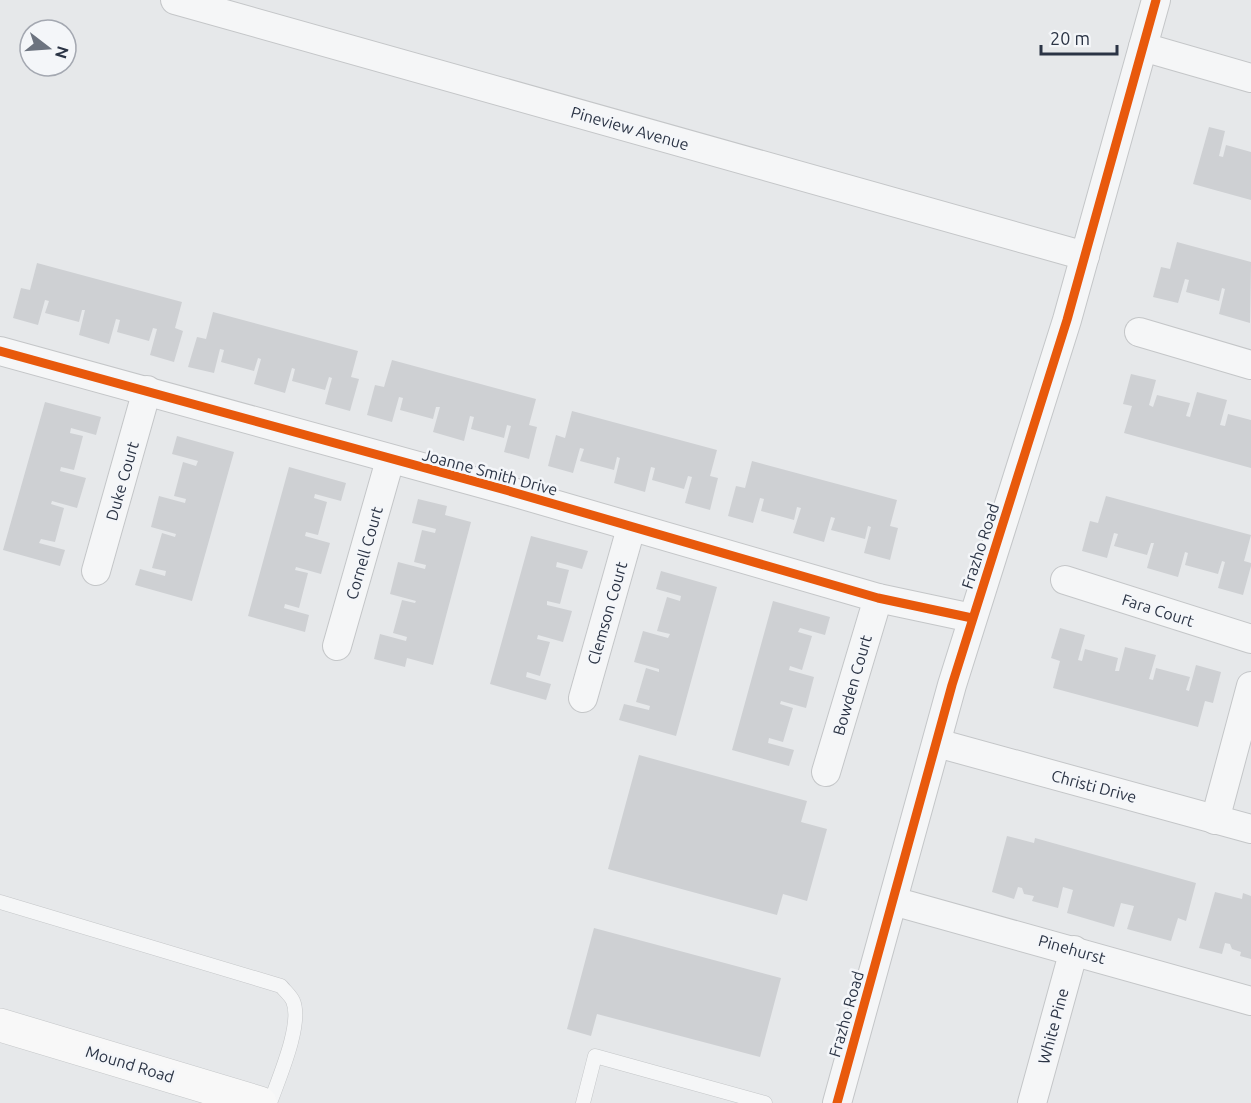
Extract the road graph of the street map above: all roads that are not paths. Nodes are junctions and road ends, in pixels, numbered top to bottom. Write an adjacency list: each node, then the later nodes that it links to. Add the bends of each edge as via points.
1 (175, 0): 5 (street, Pineview Avenue)
2 (1156, 0): 3 (street, Frazho Road)
3 (1143, 47): 4 (street); 5 (street, Frazho Road)
4 (1251, 78)
5 (1085, 256): 15 (street, Frazho Road)
6 (1139, 332): 8 (street)
7 (0, 351): 9 (street, Joanne Smith Drive)
8 (1251, 365)
9 (147, 390): 10 (street, Joanne Smith Drive); 12 (street, Duke Court)
10 (390, 460): 11 (street, Joanne Smith Drive); 17 (street, Cornell Court)
11 (631, 528): 14 (street, Joanne Smith Drive); 19 (street, Clemson Court)
12 (96, 571)
13 (1065, 580): 16 (street, Fara Court)
14 (878, 598): 15 (street, Joanne Smith Drive); 21 (street, Bowden Court)
15 (972, 618): 20 (street, Frazho Road)
16 (1251, 639)
17 (337, 646)
18 (1251, 686): 22 (street)
19 (583, 698)
20 (937, 743): 22 (street, Christi Drive); 24 (street, Frazho Road)
21 (826, 772)
22 (1215, 820): 23 (street, Christi Drive)
23 (1251, 830)
24 (893, 901): 26 (street, Pinehurst); 33 (street, Frazho Road)
25 (0, 902): 30 (lane, via 281,986 294,1002 295,1020)
26 (1074, 950): 27 (street, Pinehurst); 34 (street, White Pine)
27 (1251, 1001)
28 (0, 1025): 29 (street, Mound Road)
29 (260, 1103)
30 (270, 1103)
31 (583, 1103): 32 (lane, via 595,1056)
32 (765, 1103)
33 (837, 1103)
34 (1032, 1103)

